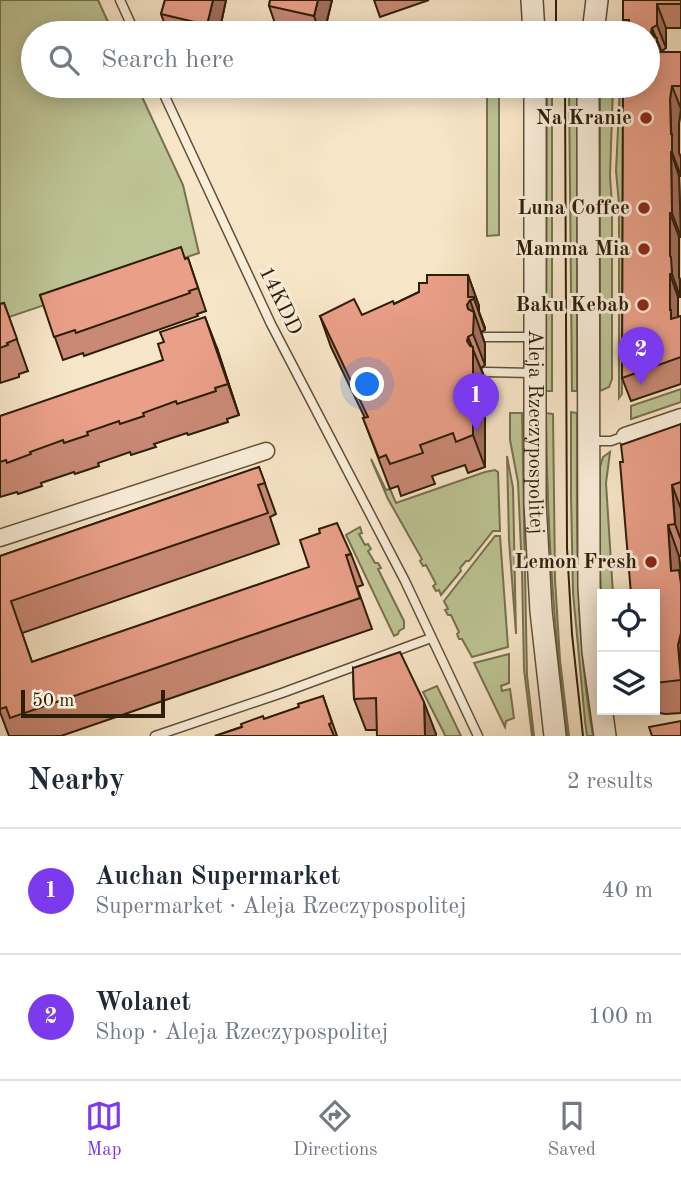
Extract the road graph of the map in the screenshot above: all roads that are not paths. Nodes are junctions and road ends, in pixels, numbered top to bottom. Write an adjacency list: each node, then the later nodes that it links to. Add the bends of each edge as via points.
1 (120, 0): 4 (lane)
2 (532, 0): 5 (street)
3 (597, 0): 6 (street)
4 (130, 21)
5 (533, 21)
6 (594, 21)
7 (166, 98): 19 (lane, 14KDD, via 271,324)
8 (535, 98): 11 (street, Aleja Rzeczypospolitej)
9 (588, 98): 16 (street)
10 (485, 337): 11 (lane)
11 (534, 337): 13 (street, Aleja Rzeczypospolitej)
12 (485, 372): 13 (lane)
13 (534, 373): 22 (street, Aleja Rzeczypospolitej, via 537,554)
14 (681, 417): 15 (street)
15 (625, 436): 16 (lane)
16 (588, 441): 23 (street, via 590,603)
17 (266, 451): 18 (street)
18 (0, 538)
19 (431, 638): 20 (lane); 21 (lane, 14KDD)
20 (155, 736)
21 (478, 736)
22 (555, 736)
23 (605, 736)

